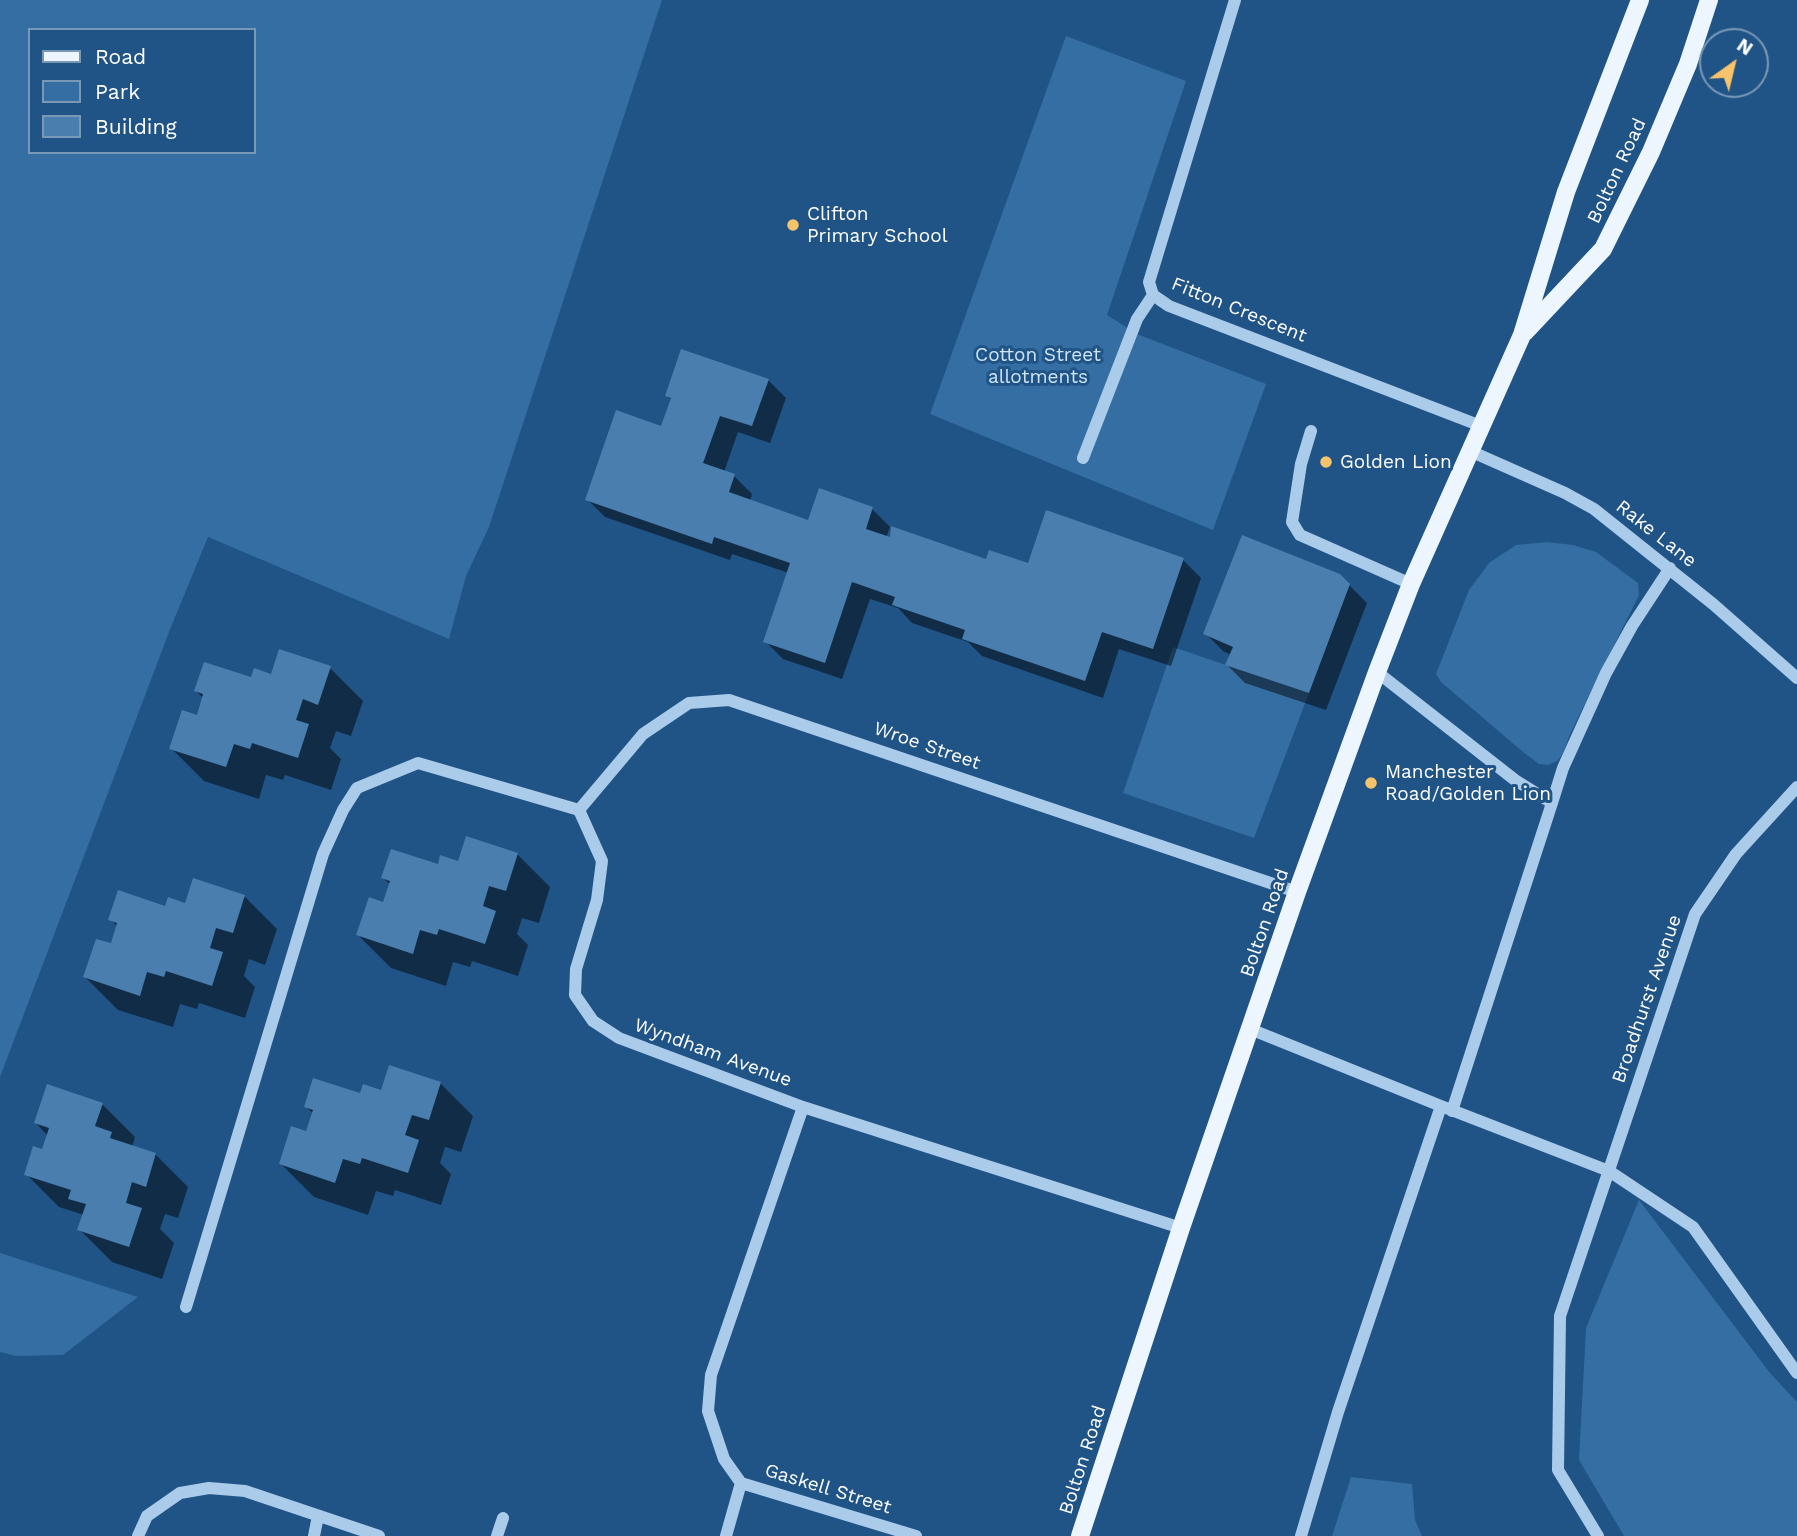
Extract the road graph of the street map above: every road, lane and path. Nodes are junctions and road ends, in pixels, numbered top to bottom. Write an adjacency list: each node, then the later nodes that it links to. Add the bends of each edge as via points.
1 (1235, 0): 4 (street, Fitton Crescent, via 1149,282)
2 (1640, 0): 5 (main road, Bolton Road, via 1566,192)
3 (1709, 0): 5 (main road, Bolton Road, via 1651,152 1603,249)
4 (1153, 295): 6 (street, Fitton Crescent, via 1169,306); 9 (street, via 1137,319)
5 (1522, 335): 6 (main road, Bolton Road)
6 (1481, 426): 8 (main road, Bolton Road)
7 (1311, 431): 11 (street, via 1292,522 1300,535)
8 (1470, 451): 10 (street, Rake Lane, via 1594,509); 11 (main road, Bolton Road)
9 (1083, 458)
10 (1670, 568): 13 (street, Rake Lane); 15 (street, via 1606,673)
11 (1410, 584): 12 (main road, Bolton Road)
12 (1377, 672): 15 (street, via 1515,780); 17 (main road, Bolton Road)
13 (1797, 678)
14 (1797, 787): 21 (street, Broadhurst Avenue, via 1735,854 1695,914)
15 (1552, 803): 20 (street)
16 (579, 810): 17 (street, Wroe Street, via 643,734 689,703 729,700); 19 (street, Wyndham Avenue, via 601,861 597,900 576,969 575,995 593,1021 619,1038); 23 (street, via 418,763 357,788 323,854)
17 (1297, 892): 18 (main road, Bolton Road)
18 (1250, 1029): 20 (street); 22 (main road, Bolton Road)
19 (803, 1107): 22 (street, Wyndham Avenue); 25 (street, via 711,1375 708,1411 724,1459)
20 (1446, 1108): 21 (street); 35 (street, via 1338,1412)
21 (1609, 1171): 24 (street, via 1693,1227); 36 (street, Broadhurst Avenue, via 1560,1316 1558,1469)
22 (1181, 1228): 34 (main road, Bolton Road)
23 (186, 1307)
24 (1797, 1373)
25 (741, 1483): 32 (street, Gaskell Street); 33 (street, Gaskell Street)
26 (318, 1516): 28 (street, via 245,1491 209,1488 180,1493 147,1516); 29 (street); 30 (street)
27 (503, 1518): 31 (street)
28 (138, 1536)
29 (314, 1536)
30 (379, 1536)
31 (498, 1536)
32 (726, 1536)
33 (916, 1536)
34 (1080, 1536)
35 (1301, 1536)
36 (1598, 1536)

